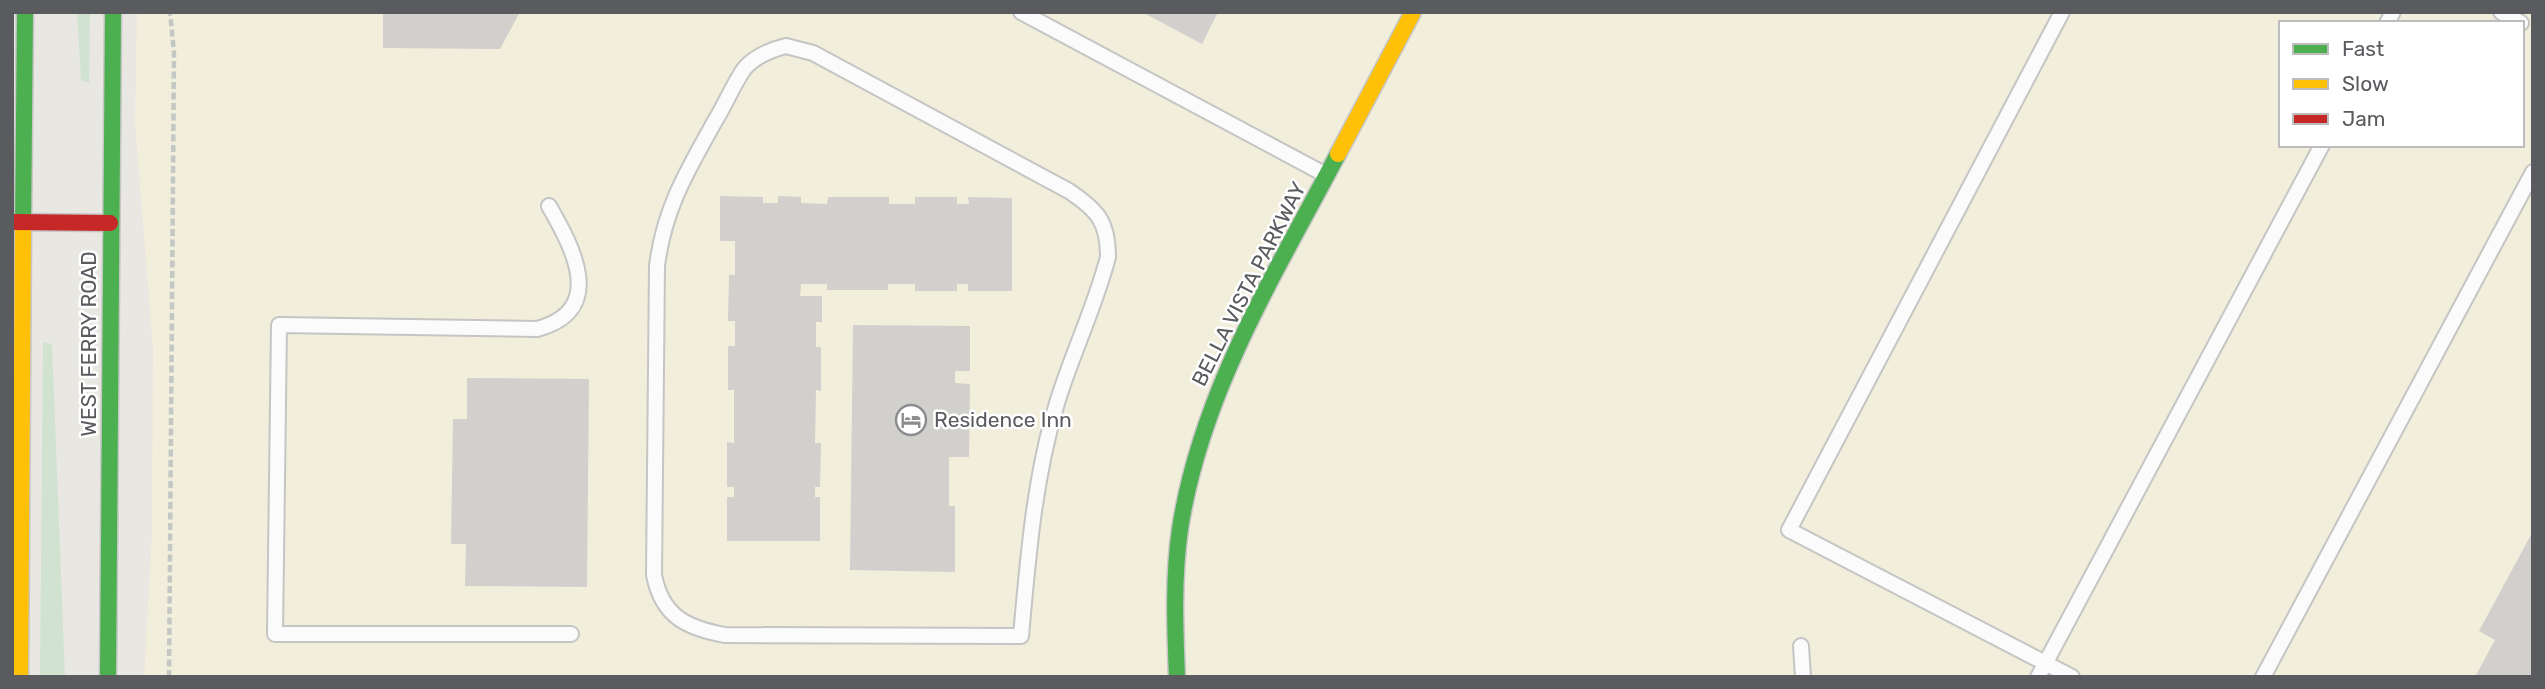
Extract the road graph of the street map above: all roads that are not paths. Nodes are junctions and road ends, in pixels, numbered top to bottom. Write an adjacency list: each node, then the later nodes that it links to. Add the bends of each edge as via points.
1 (25, 12): 12 (main road)
2 (113, 12): 13 (main road, WEST FERRY ROAD)
3 (1021, 12): 10 (lane)
4 (1413, 12): 10 (main road, BELLA VISTA PARKWAY)
5 (2062, 12): 17 (lane, via 1789,530)
6 (2501, 12): 7 (lane)
7 (2518, 21)
8 (2321, 147): 17 (lane)
9 (2533, 172): 23 (lane)
10 (1327, 176): 20 (main road, BELLA VISTA PARKWAY, via 1243,334 1205,423 1180,531 1174,597)
11 (549, 206): 14 (lane, via 575,254 580,280 570,311 550,326 279,326 275,634)
12 (18, 223): 13 (main road); 18 (main road)
13 (110, 223): 19 (main road, WEST FERRY ROAD)
14 (571, 634)
15 (1021, 636): 15 (lane, via 1029,537 1043,458 1056,406 1108,257 1108,237 1101,218 1069,191 813,53 786,46 770,50 745,69 680,183 661,239 657,266 657,589 664,604 686,624 725,635)
16 (1801, 646): 21 (lane)
17 (2041, 670): 22 (lane)
18 (20, 677)
19 (108, 677)
20 (1177, 677)
21 (1803, 677)
22 (2071, 677)
23 (2263, 677)

